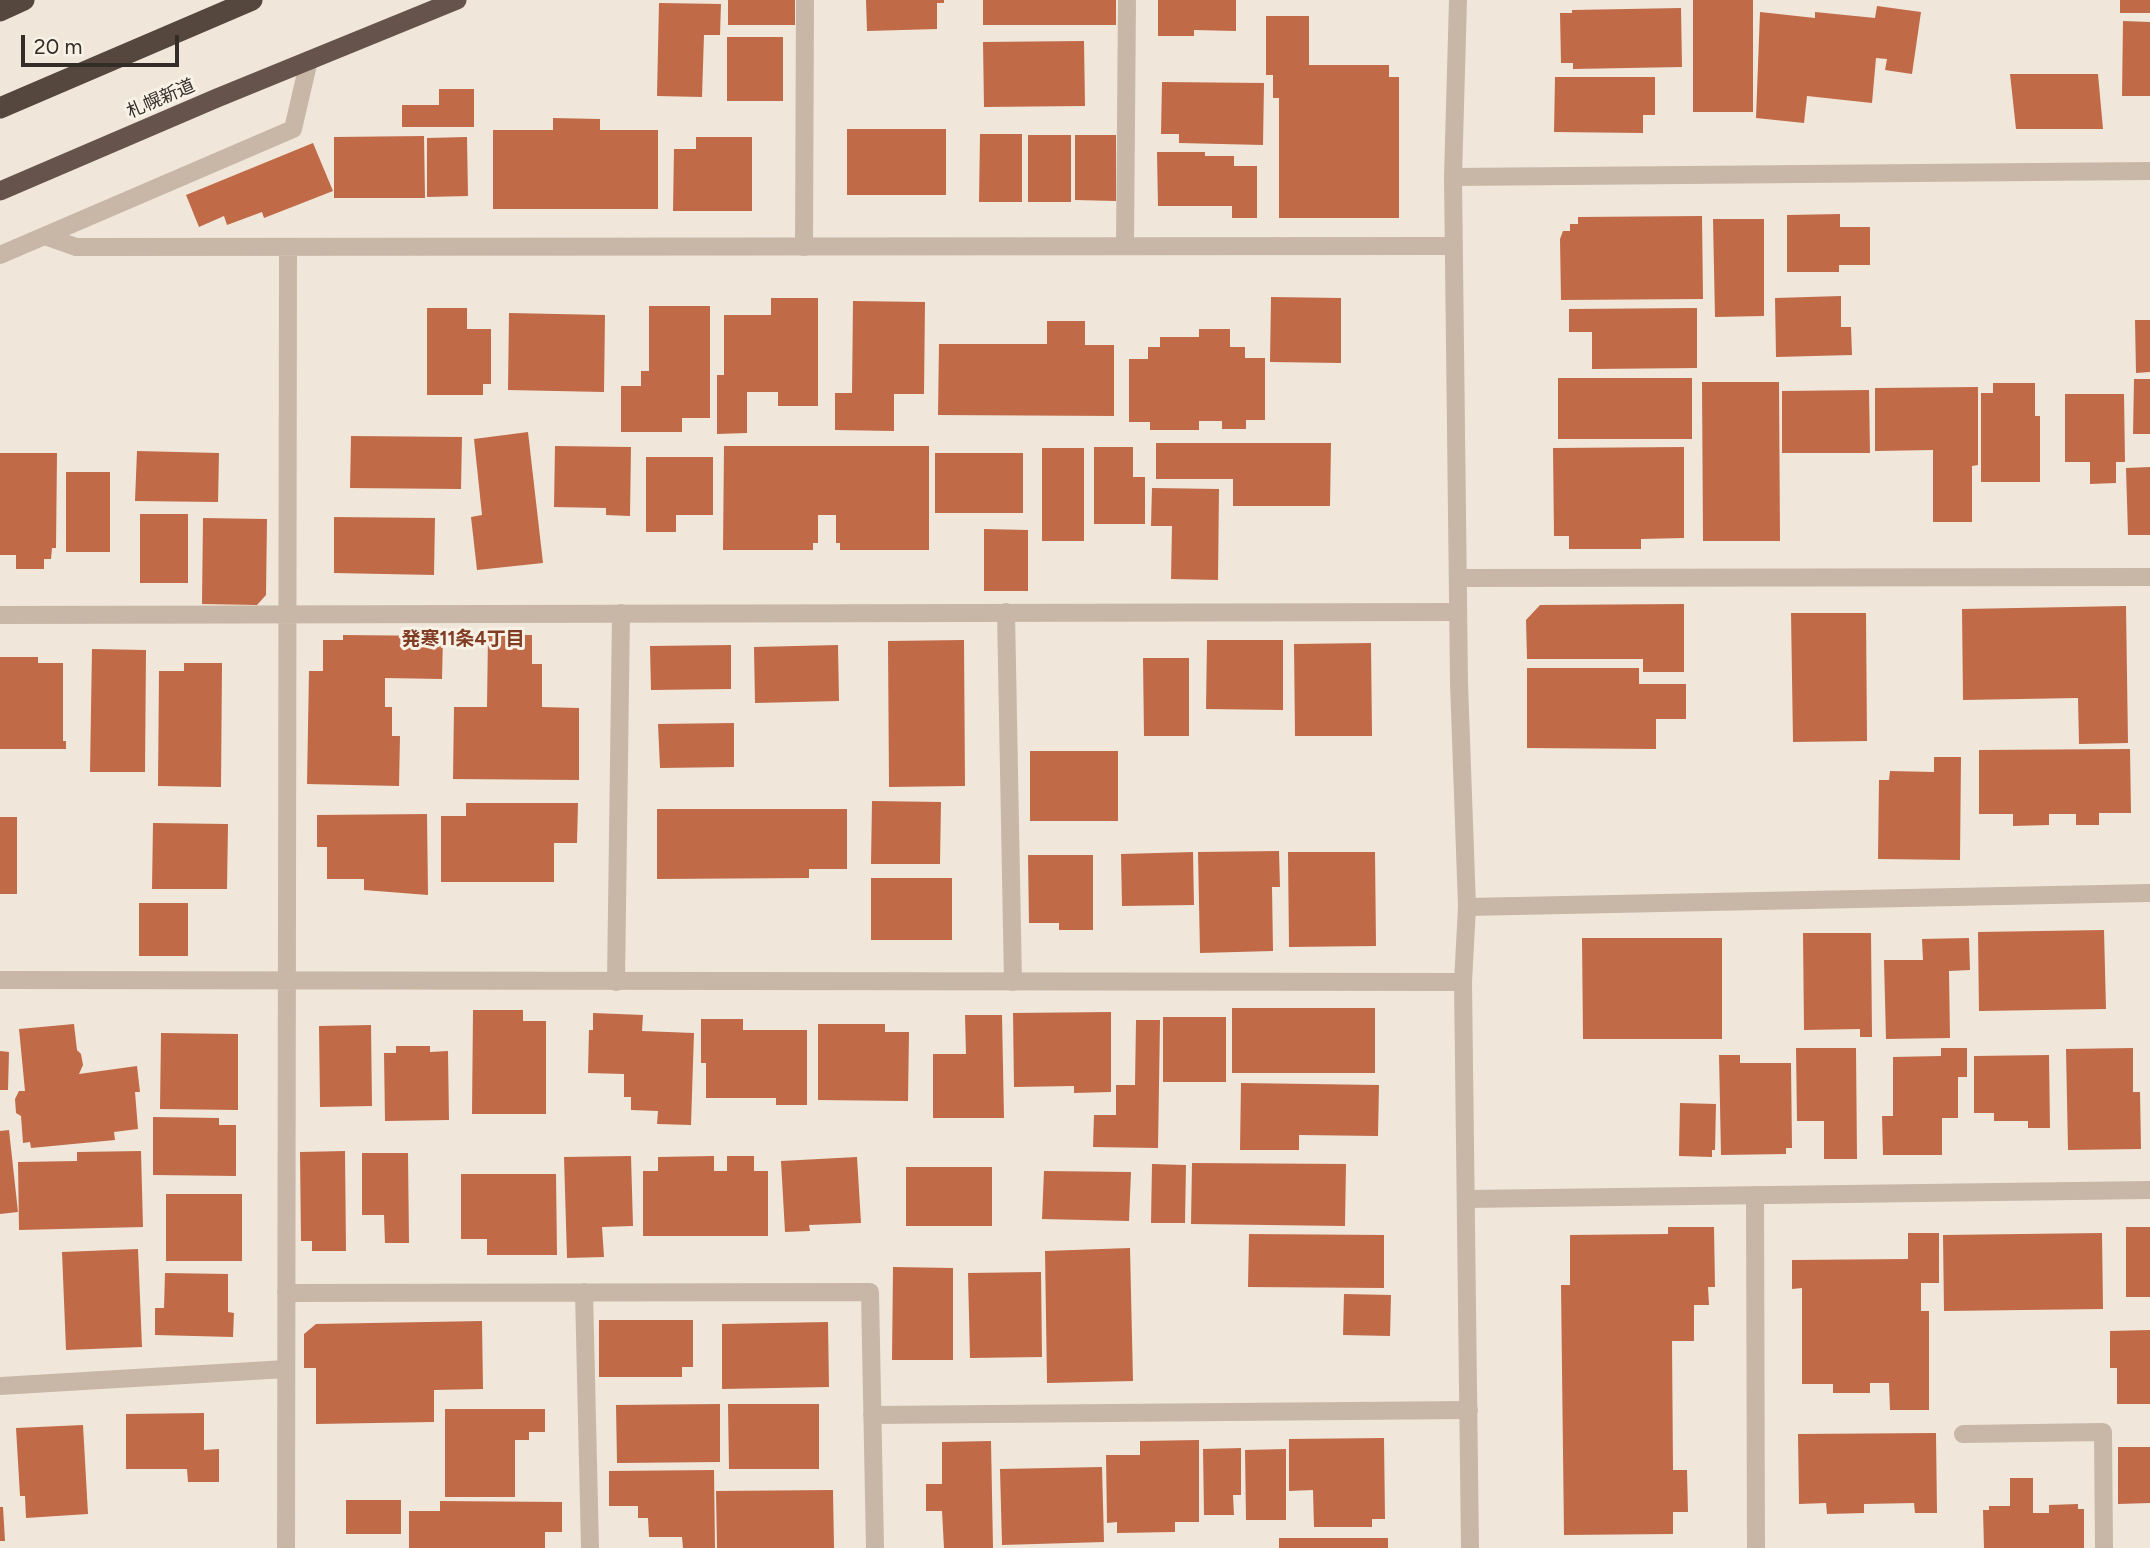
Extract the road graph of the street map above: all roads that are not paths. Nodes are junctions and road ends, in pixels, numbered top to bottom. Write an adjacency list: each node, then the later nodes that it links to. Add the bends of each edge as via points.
1 (24, 0): 7 (highway)
2 (252, 0): 9 (highway)
3 (457, 0): 8 (highway, 札幌新道)
4 (805, 0): 17 (street)
5 (1127, 0): 14 (street)
6 (1458, 0): 11 (street)
7 (0, 10)
8 (309, 60): 12 (highway, 札幌新道); 13 (street, via 293,129)
9 (0, 108)
10 (2150, 171): 11 (street)
11 (1453, 177): 15 (street)
12 (0, 191)
13 (45, 236): 16 (street, via 76,247); 18 (street)
14 (1125, 246): 15 (street); 17 (street)
15 (1453, 246): 20 (street)
16 (288, 247): 17 (street); 24 (street)
17 (804, 247)
18 (0, 255)
19 (2150, 577): 20 (street)
20 (1458, 578): 23 (street)
21 (621, 612): 22 (street); 24 (street); 30 (street)
22 (1006, 612): 23 (street); 31 (street)
23 (1458, 612): 27 (street)
24 (288, 613): 25 (street); 29 (street)
25 (0, 615)
26 (2150, 894): 27 (street)
27 (1467, 907): 32 (street)
28 (0, 980): 29 (street)
29 (287, 982): 30 (street); 37 (street)
30 (616, 982): 31 (street)
31 (1013, 982): 32 (street)
32 (1463, 982): 35 (street)
33 (2150, 1190): 34 (street)
34 (1755, 1195): 35 (street); 47 (street)
35 (1465, 1199): 40 (street)
36 (584, 1292): 37 (street); 41 (street, via 870,1292); 44 (street)
37 (286, 1293): 38 (street)
38 (286, 1369): 39 (street); 43 (street)
39 (0, 1386)
40 (1469, 1410): 41 (street); 46 (street)
41 (872, 1415): 45 (street)
42 (1963, 1434): 48 (street, via 2103,1432)
43 (286, 1548)
44 (590, 1548)
45 (875, 1548)
46 (1470, 1548)
47 (1756, 1548)
48 (2104, 1548)

